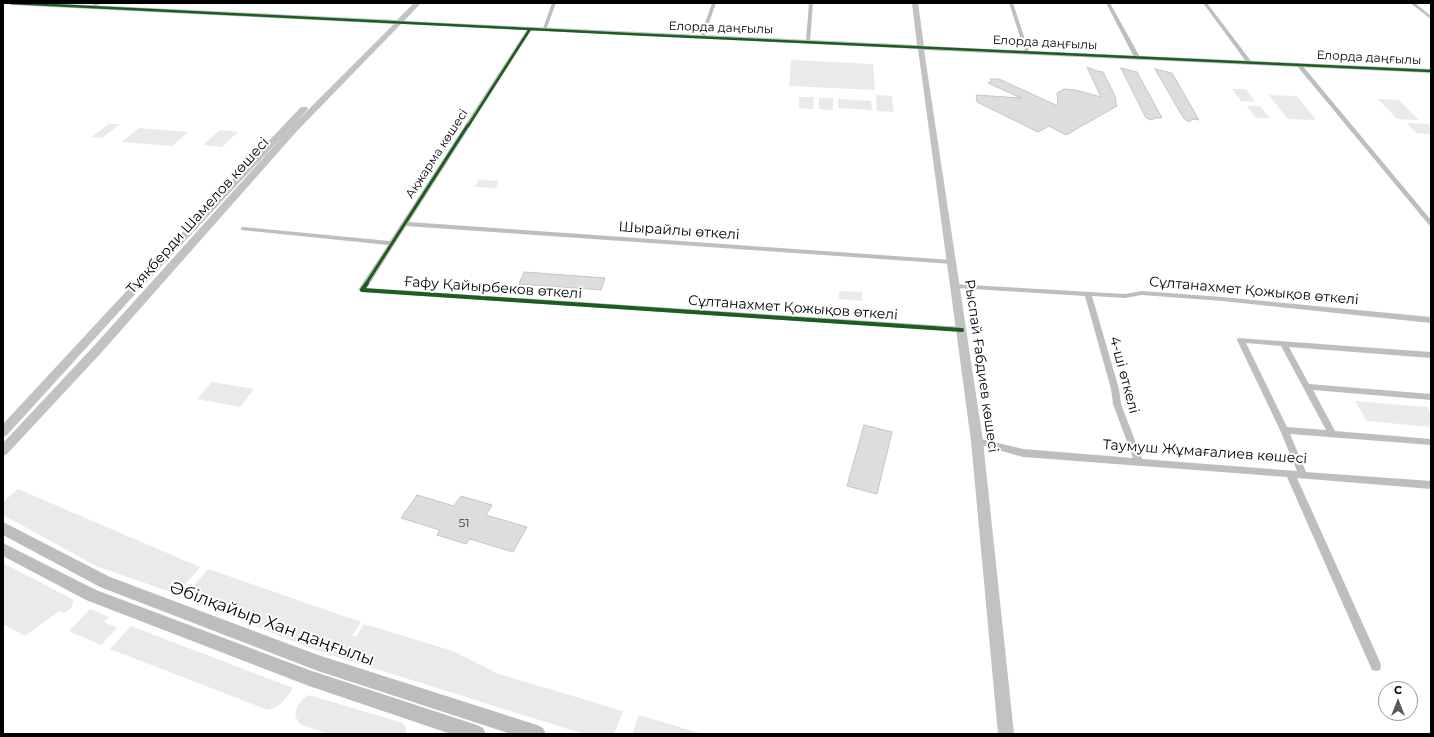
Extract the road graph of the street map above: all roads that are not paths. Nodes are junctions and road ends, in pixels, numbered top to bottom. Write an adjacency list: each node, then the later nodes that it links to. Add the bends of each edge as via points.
1 (11, 3): 2 (street, Елорда даңғылы)
2 (17, 3): 14 (street, Елорда даңғылы)
3 (98, 3): 14 (street)
4 (408, 3): 16 (street, Тұяқберди Шамелов көшесі)
5 (418, 3): 17 (street, Тұяқберди Шамелов көшесі)
6 (554, 3): 19 (street)
7 (714, 3): 20 (street)
8 (811, 3): 21 (street)
9 (915, 3): 22 (street, Рыспай Ғабдиев көшесі)
10 (1011, 3): 23 (street)
11 (1108, 3): 24 (street)
12 (1205, 3): 25 (street)
13 (1412, 3): 15 (street)
14 (92, 8): 16 (street, Елорда даңғылы)
15 (1431, 18)
16 (389, 23): 17 (street, Елорда даңғылы); 28 (street, Тұяқберди Шамелов көшесі, via 285,128)
17 (399, 23): 18 (street, Елорда даңғылы); 29 (street, Тұяқберди Шамелов көшесі, via 294,129)
18 (530, 29): 19 (street, Елорда даңғылы); 30 (street, Ақжарма көшесі)
19 (544, 30): 20 (street, Елорда даңғылы)
20 (702, 37): 21 (street, Елорда даңғылы)
21 (808, 42): 22 (street, Елорда даңғылы)
22 (920, 47): 23 (street, Елорда даңғылы); 34 (street, Рыспай Ғабдиев көшесі)
23 (1027, 52): 24 (street, Елорда даңғылы)
24 (1137, 57): 25 (street, Елорда даңғылы)
25 (1249, 62): 26 (street, Елорда даңғылы)
26 (1299, 64): 27 (street, Елорда даңғылы); 31 (street)
27 (1431, 70)
28 (212, 207): 29 (street); 46 (street, Тұяқберди Шамелов көшесі)
29 (225, 208): 50 (street, Тұяқберди Шамелов көшесі)
30 (404, 224): 33 (street, Ақжарма көшесі); 34 (street, Шырайлы өткелі)
31 (1431, 224)
32 (243, 229): 33 (street)
33 (391, 244): 36 (street, Ақжарма көшесі)
34 (952, 262): 35 (street, Рыспай Ғабдиев көшесі)
35 (956, 286): 37 (street, Сұлтанахмет Қожықов өткелі); 40 (street, Рыспай Ғабдиев көшесі)
36 (362, 290): 38 (street, Ғафу Қайырбеков өткелі)
37 (1088, 294): 39 (street, Сұлтанахмет Қожықов өткелі, via 1125,296 1142,293 1222,299); 51 (street, 4-ші өткелі, via 1117,404)
38 (622, 308): 40 (street, Сұлтанахмет Қожықов өткелі)
39 (1431, 320)
40 (962, 330): 48 (street, Рыспай Ғабдиев көшесі)
41 (1284, 344): 42 (street); 43 (street); 45 (street, via 1241,340)
42 (1431, 355)
43 (1308, 387): 44 (street); 47 (street)
44 (1431, 397)
45 (1284, 430): 47 (street); 53 (street)
46 (3, 432)
47 (1332, 434): 49 (street)
48 (977, 441): 51 (street, Таумуш Жұмағалиев көшесі, via 1023,452); 60 (street, Рыспай Ғабдиев көшесі)
49 (1431, 442)
50 (3, 451)
51 (1139, 462): 52 (street, Таумуш Жұмағалиев көшесі)
52 (1290, 473): 53 (street, Таумуш Жұмағалиев көшесі); 57 (street)
53 (1303, 474): 54 (street, Таумуш Жұмағалиев көшесі)
54 (1431, 485)
55 (3, 528): 59 (main road, Әбілқайыр Хан даңғылы, via 105,582 318,663)
56 (3, 549): 58 (main road, via 92,595 309,678)
57 (1376, 666)
58 (477, 734)
59 (537, 734)
60 (1006, 734)

